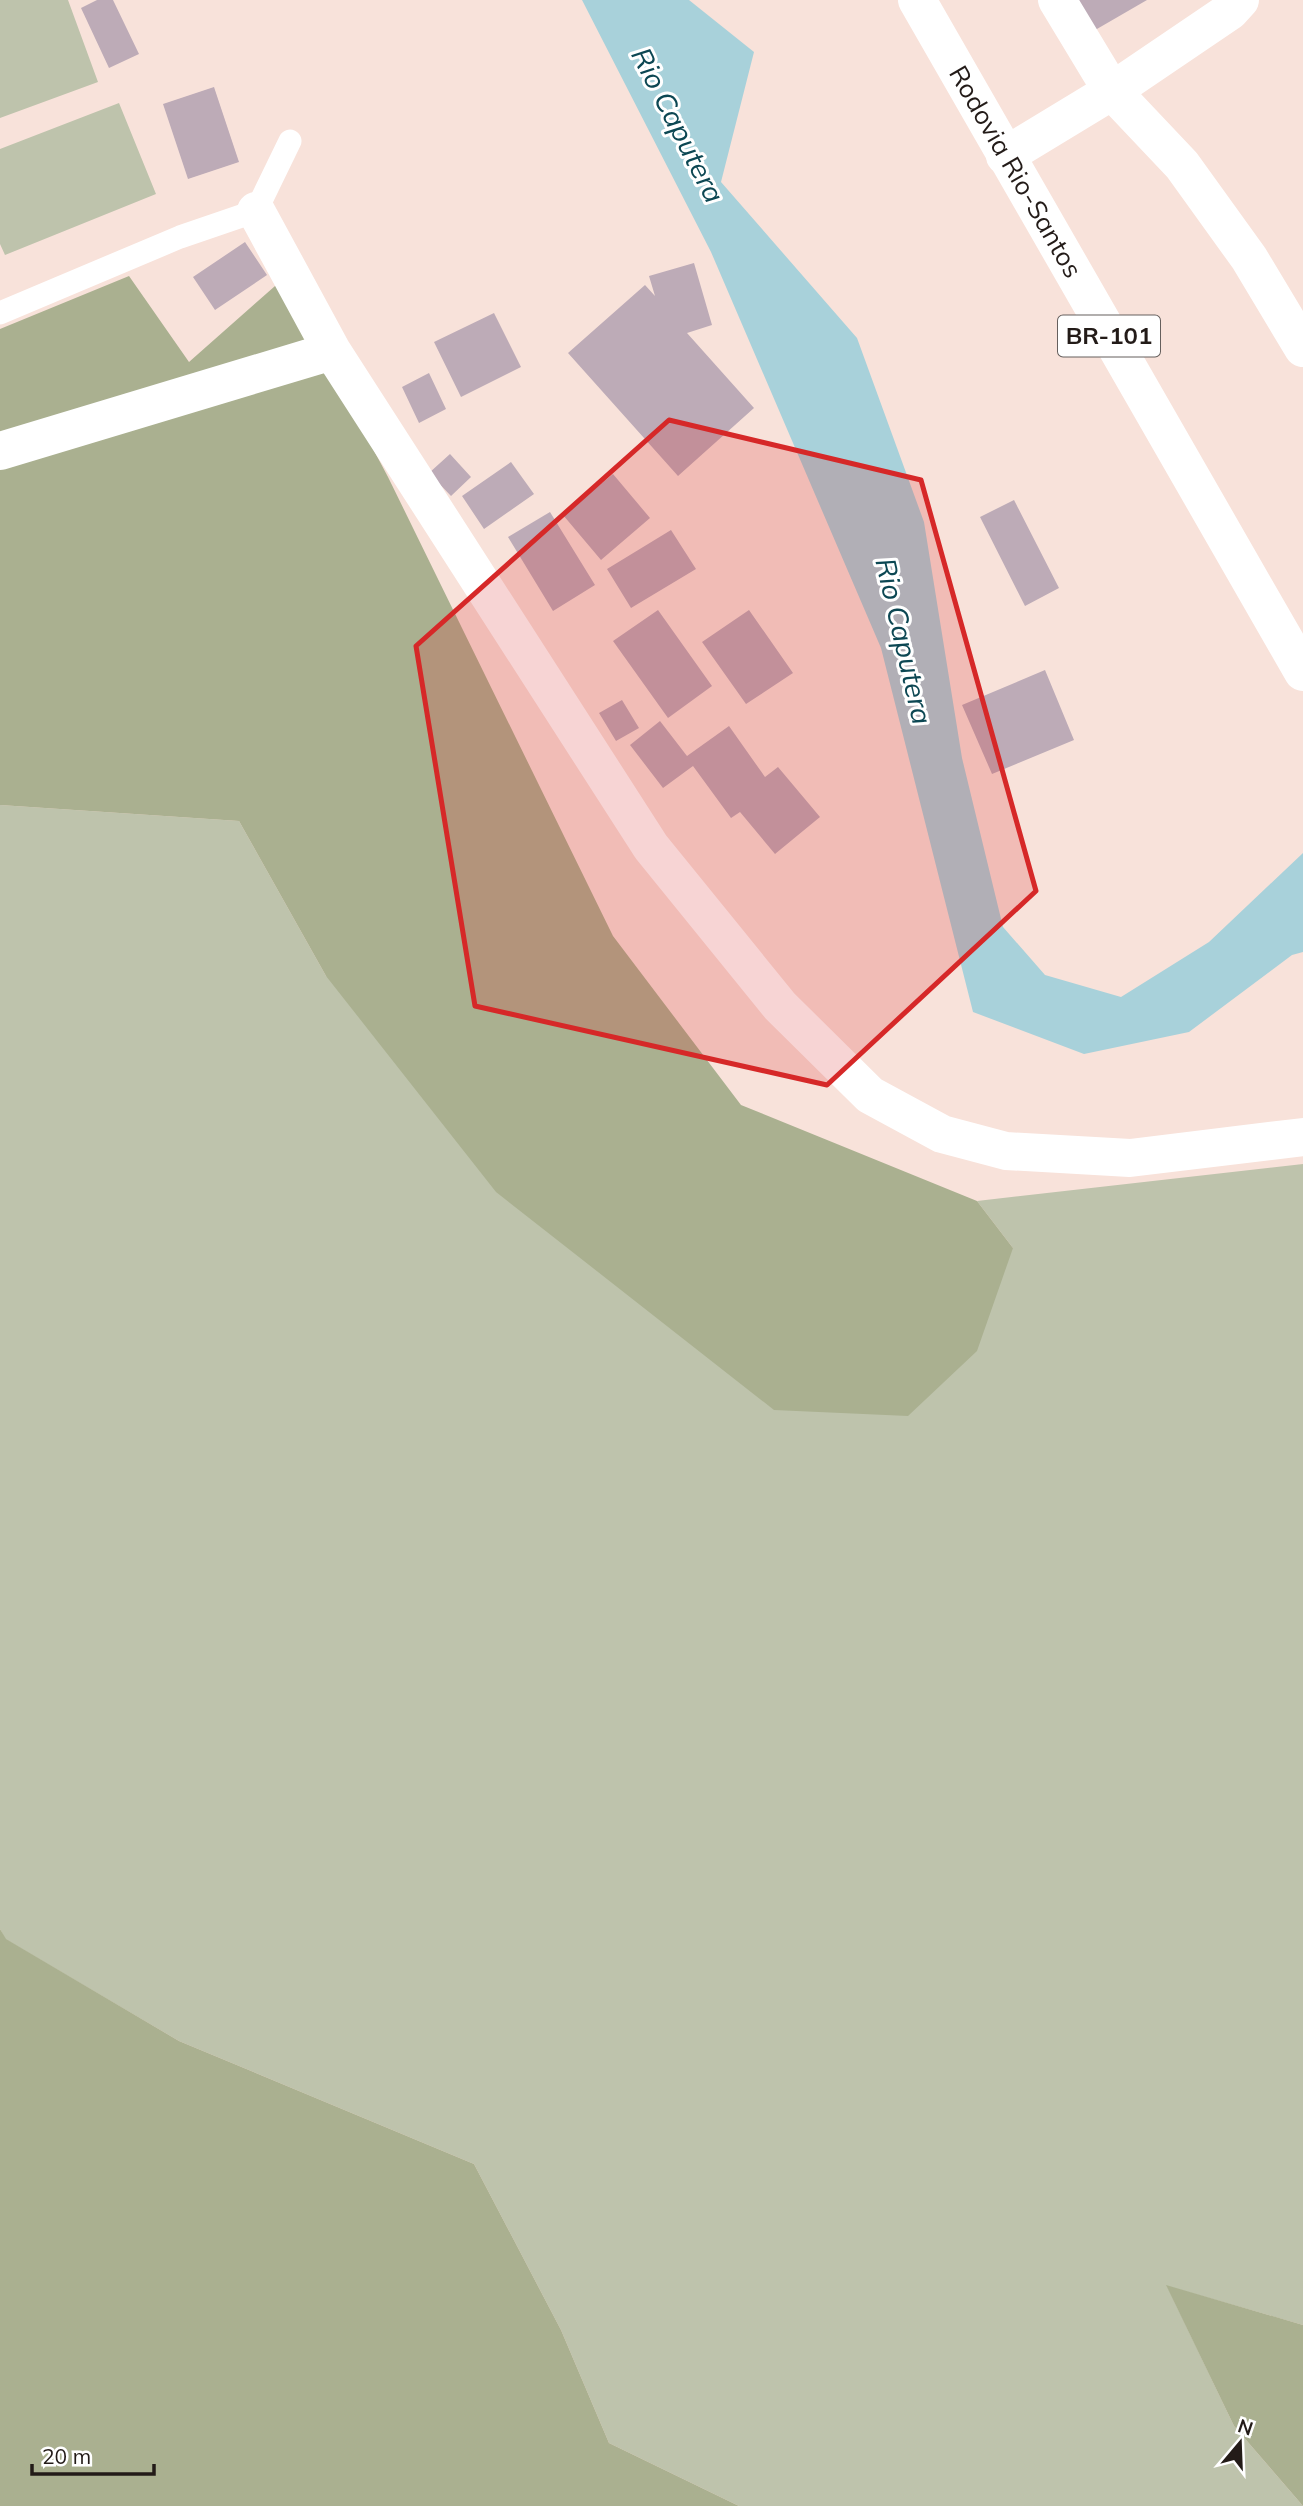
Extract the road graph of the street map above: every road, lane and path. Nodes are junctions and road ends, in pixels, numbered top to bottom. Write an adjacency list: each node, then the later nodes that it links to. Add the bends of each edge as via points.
1 (917, 0): 6 (main road, Rodovia Rio-Santos / BR-101)
2 (1057, 0): 4 (main road)
3 (1240, 0): 4 (main road)
4 (1112, 91): 6 (main road); 9 (main road, via 1182,165 1249,258)
5 (290, 141): 7 (lane)
6 (1005, 156): 12 (main road, Rodovia Rio-Santos / BR-101)
7 (257, 211): 8 (lane, via 180,237); 10 (main road)
8 (0, 313)
9 (1303, 348)
10 (332, 351): 11 (main road); 13 (main road, via 651,848 780,1006 870,1095 942,1134 1006,1151 1130,1158)
11 (0, 450)
12 (1303, 672)
13 (1303, 1136)

